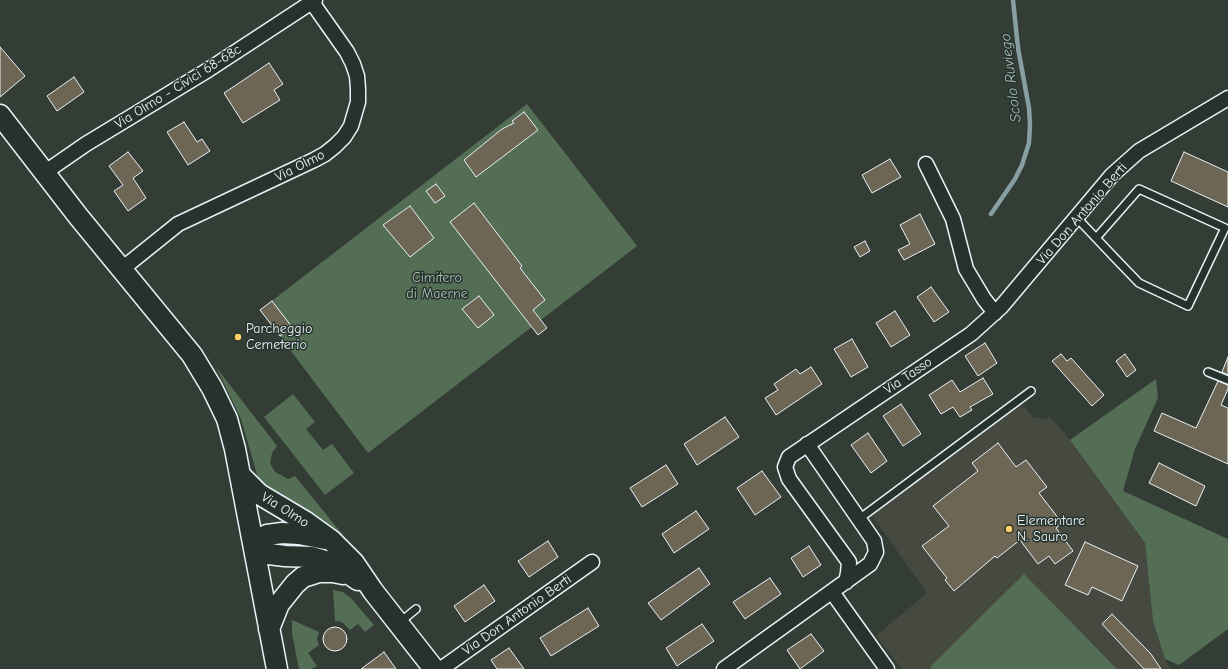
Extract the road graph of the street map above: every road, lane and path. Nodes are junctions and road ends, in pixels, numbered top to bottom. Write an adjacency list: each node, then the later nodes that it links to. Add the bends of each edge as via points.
1 (313, 0): 5 (street, Via Olmo - Civici 68-68c, via 208,70 86,144); 8 (street, Via Olmo, via 347,52 357,76 358,102 351,126 344,137 314,160 178,224)
2 (1228, 98): 6 (street, Via Don Antonio Berti, via 1139,151 1112,175)
3 (0, 115): 5 (street, Via Olmo)
4 (926, 164): 10 (street, via 954,218 966,269)
5 (44, 173): 8 (street, Via Olmo)
6 (1077, 218): 7 (lane); 9 (street, Via Don Antonio Berti)
7 (1096, 238): 7 (lane, via 1139,283 1188,306 1225,228 1139,188)
8 (122, 269): 15 (street, Via Olmo, via 192,355 212,388 226,419)
9 (1005, 303): 10 (street, Via Tasso)
10 (995, 313): 14 (street, Via Tasso, via 971,334)
11 (1208, 372): 12 (lane)
12 (1228, 380)
13 (1031, 391): 16 (lane)
14 (807, 444): 16 (street); 21 (street, Via Tasso, via 790,457 784,467 789,479 848,562)
15 (242, 477): 17 (street, Via Olmo, via 259,494); 18 (street, Via Olmo)
16 (860, 519): 21 (street, via 874,541 876,552 870,564)
17 (331, 540): 18 (street, Via Olmo, via 282,533 267,535); 22 (street, Via Olmo, via 354,563)
18 (253, 546): 20 (street, Via Olmo, via 268,554 323,560); 26 (street)
19 (592, 562): 29 (street, Via Don Antonio Berti)
20 (353, 576): 22 (street, Via Olmo); 26 (street, Via Olmo, via 319,572 303,577 294,584 279,604)
21 (846, 582): 23 (street)
22 (373, 591): 25 (street, Via Olmo)
23 (832, 592): 30 (street); 31 (street)
24 (416, 609): 25 (lane)
25 (398, 623): 28 (street, Via Olmo)
26 (269, 629): 27 (street)
27 (277, 669)
28 (434, 669)
29 (441, 669)
30 (724, 669)
31 (887, 669)

